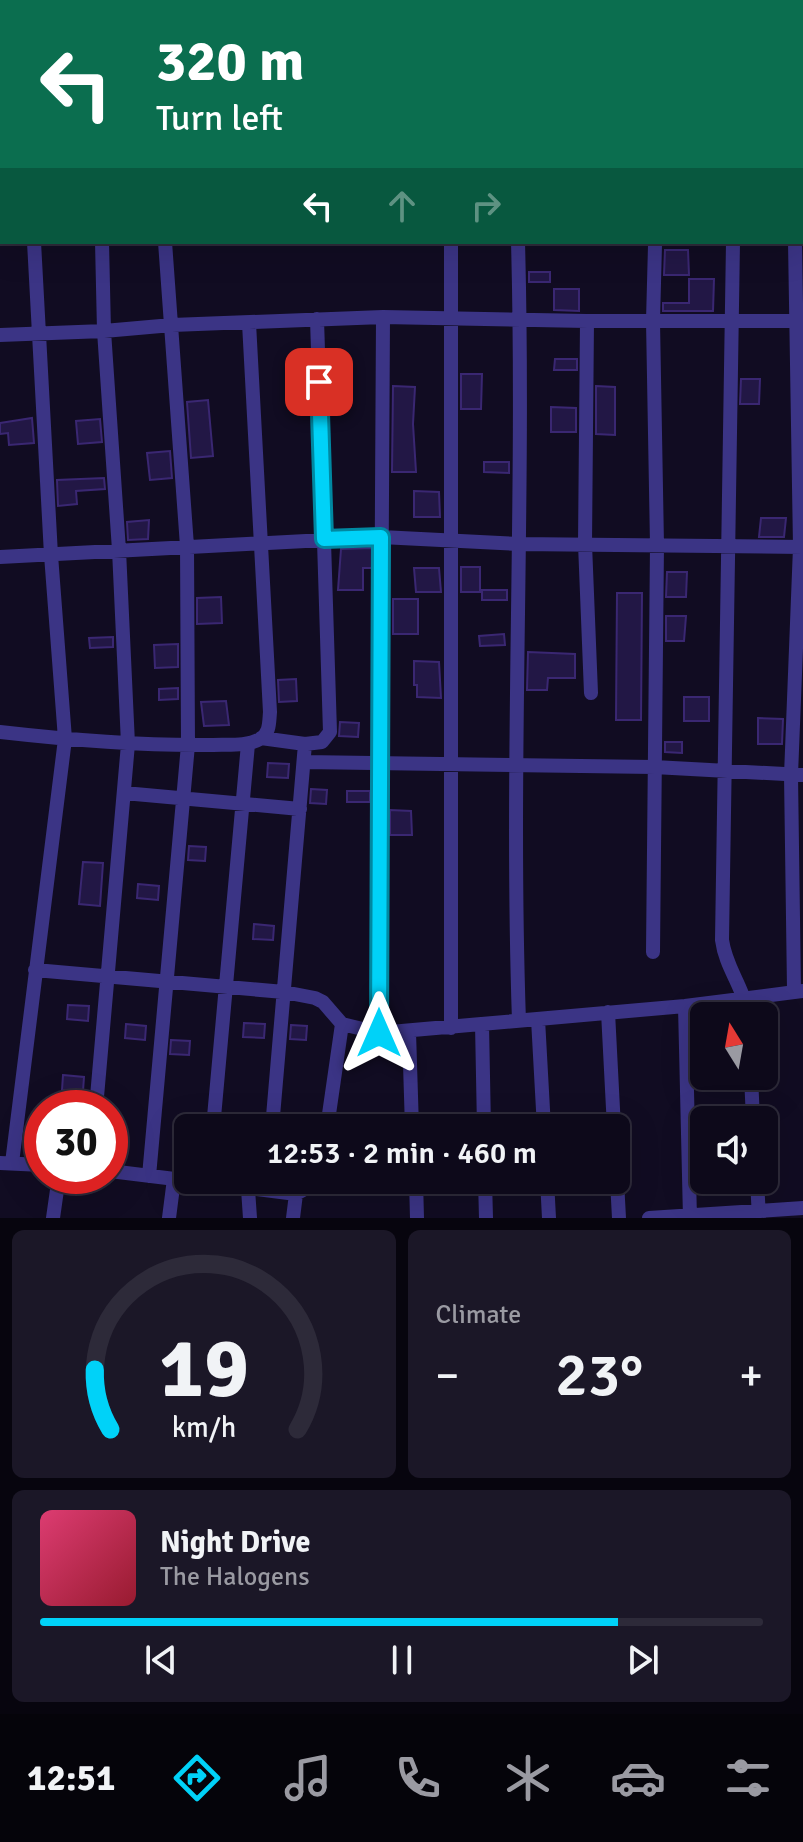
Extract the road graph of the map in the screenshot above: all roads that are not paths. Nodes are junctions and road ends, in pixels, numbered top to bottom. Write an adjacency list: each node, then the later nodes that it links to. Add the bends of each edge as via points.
1 (34, 244): 20 (street)
2 (102, 244): 19 (street)
3 (165, 244): 18 (street)
4 (451, 244): 12 (street)
5 (518, 244): 10 (street)
6 (733, 244): 16 (street)
7 (795, 244): 15 (street)
8 (655, 245): 14 (street)
9 (383, 317): 11 (street); 12 (street); 22 (street)
10 (520, 318): 12 (street); 13 (street); 26 (street)
11 (317, 319): 17 (street); 23 (street)
12 (451, 319): 24 (street)
13 (587, 321): 14 (street); 27 (street)
14 (653, 321): 16 (street); 28 (street)
15 (799, 321): 16 (street); 31 (street)
16 (731, 322): 29 (street)
17 (249, 323): 18 (street); 25 (street)
18 (172, 325): 19 (street); 30 (street)
19 (104, 331): 20 (street); 32 (street)
20 (38, 334): 21 (street); 33 (street)
21 (0, 335)
22 (381, 537): 23 (street); 24 (street); 44 (street)
23 (324, 539): 25 (street); 40 (street, via 330,732 322,742)
24 (450, 540): 26 (street); 43 (street)
25 (260, 544): 30 (street); 38 (street, via 270,712 267,732)
26 (518, 544): 27 (street); 45 (street)
27 (585, 544): 28 (street); 35 (street)
28 (657, 545): 29 (street); 46 (street)
29 (729, 545): 31 (street); 47 (street)
30 (187, 546): 32 (street); 41 (street)
31 (802, 547): 48 (street)
32 (119, 550): 33 (street); 39 (street)
33 (51, 555): 34 (street); 37 (street)
34 (0, 557)
35 (591, 693)
36 (0, 732): 37 (street)
37 (65, 739): 39 (street); 54 (street)
38 (255, 741): 40 (street); 41 (street); 51 (street)
39 (128, 744): 41 (street); 49 (street)
40 (305, 744): 42 (street)
41 (188, 745): 50 (street)
42 (304, 762): 44 (street); 52 (street)
43 (452, 762): 44 (street); 45 (street); 68 (street)
44 (382, 763): 70 (street)
45 (516, 765): 46 (street); 65 (street)
46 (654, 767): 47 (street); 53 (street)
47 (725, 770): 48 (street); 60 (street, via 722,940 729,969)
48 (797, 775): 58 (street)
49 (124, 793): 50 (street); 55 (street)
50 (184, 797): 51 (street); 56 (street)
51 (243, 803): 52 (street); 57 (street)
52 (300, 809): 59 (street)
53 (653, 952)
54 (35, 970): 55 (street); 79 (street)
55 (109, 977): 56 (street); 71 (street)
56 (167, 982): 57 (street); 81 (street)
57 (226, 988): 59 (street); 72 (street)
58 (799, 990): 60 (street)
59 (284, 992): 66 (street, via 323,1002); 73 (street)
60 (746, 998): 61 (street); 62 (street)
61 (746, 1002)
62 (685, 1006): 63 (street); 93 (street)
63 (608, 1012): 64 (street); 78 (street)
64 (538, 1019): 65 (street); 77 (street)
65 (519, 1021): 67 (street)
66 (342, 1024): 70 (street); 74 (street)
67 (482, 1024): 68 (street); 76 (street)
68 (451, 1028): 69 (street)
69 (409, 1032): 70 (street); 75 (street)
70 (379, 1033)
71 (98, 1090)
72 (214, 1114)
73 (273, 1114)
74 (329, 1114)
75 (412, 1114)
76 (484, 1114)
77 (543, 1114)
78 (613, 1114)
79 (6, 1163)
80 (128, 1173): 81 (street)
81 (149, 1176): 82 (street)
82 (174, 1179): 95 (street)
83 (56, 1194): 94 (street)
84 (248, 1194): 96 (street)
85 (296, 1194): 97 (street)
86 (416, 1194): 98 (street)
87 (485, 1194): 99 (street)
88 (548, 1194): 100 (street)
89 (618, 1194): 101 (street)
90 (758, 1194): 92 (street)
91 (803, 1208): 92 (street)
92 (759, 1215): 93 (street)
93 (690, 1216): 102 (street)
94 (53, 1218)
95 (169, 1218)
96 (250, 1218)
97 (293, 1218)
98 (417, 1218)
99 (486, 1218)
100 (549, 1218)
101 (619, 1218)
102 (649, 1218)

